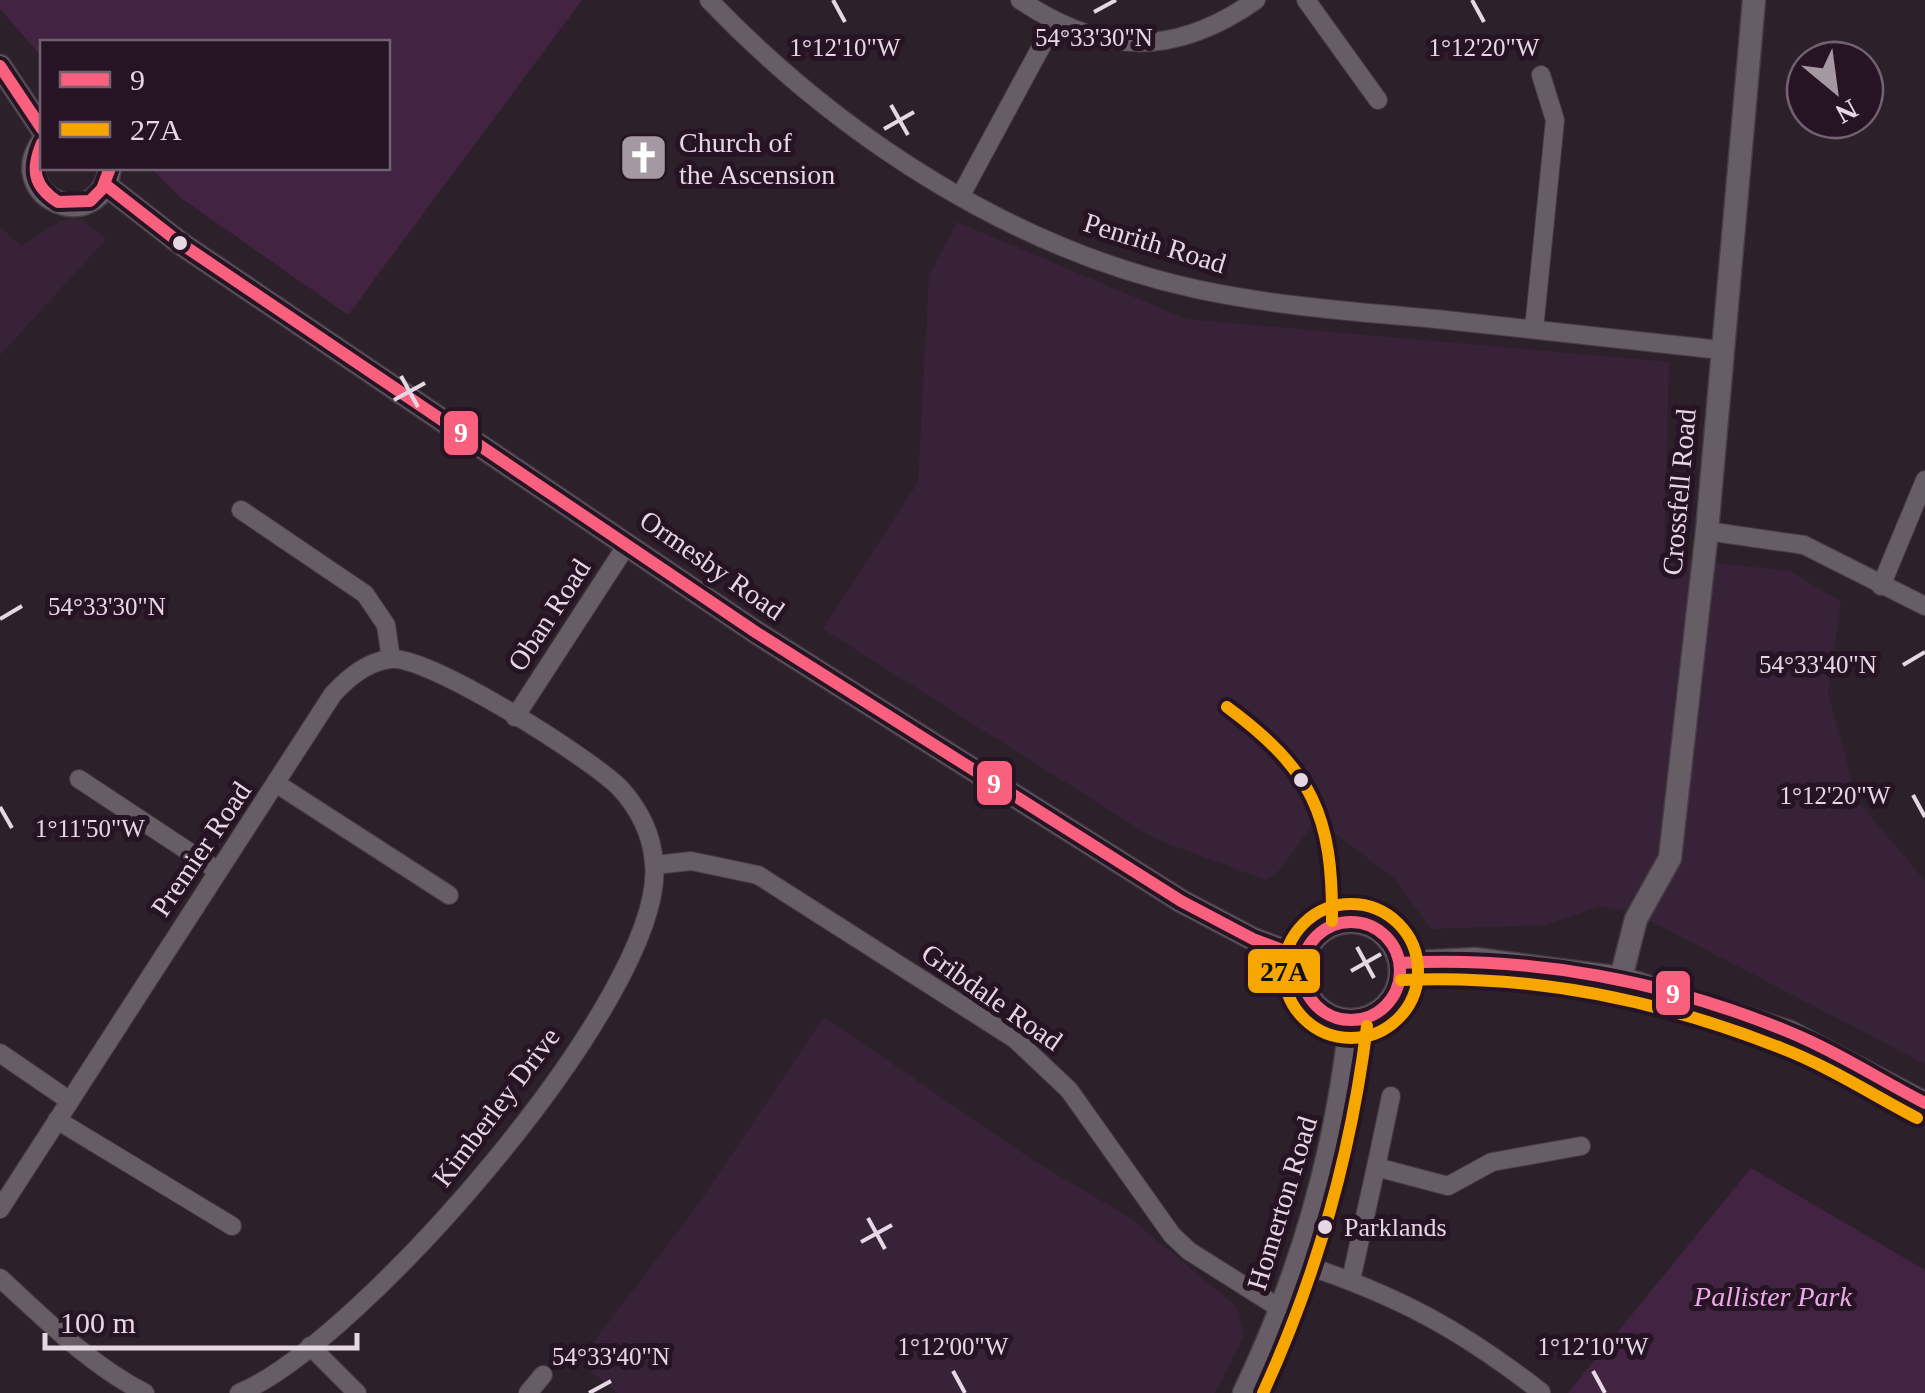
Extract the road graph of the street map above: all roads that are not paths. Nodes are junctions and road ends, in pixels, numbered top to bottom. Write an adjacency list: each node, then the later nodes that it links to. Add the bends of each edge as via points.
1 (709, 0): 13 (street, Penrith Road, via 843,121)
2 (1020, 0): 6 (street)
3 (1256, 0): 6 (street, via 1226,21 1159,44 1086,36)
4 (1306, 0): 9 (street)
5 (1754, 0): 15 (street, Crossfell Road)
6 (1054, 23): 13 (street)
7 (0, 66): 10 (street)
8 (1541, 75): 14 (street, via 1555,120)
9 (1378, 100)
10 (40, 126)
11 (40, 149): 12 (street, via 35,168 43,195 74,205 95,198)
12 (109, 177): 19 (street, Ormesby Road, via 180,243)
13 (961, 194): 14 (street, Penrith Road, via 1082,252 1196,289)
14 (1534, 329): 15 (street, Penrith Road)
15 (1721, 350): 18 (street, Crossfell Road)
16 (1925, 480): 20 (street)
17 (240, 510): 22 (street, via 366,594 386,625)
18 (1707, 531): 20 (street, via 1804,545); 31 (street, Crossfell Road, via 1670,858 1636,919)
19 (628, 543): 23 (street, Oban Road); 29 (street, Ormesby Road, via 757,634 1121,865 1253,939)
20 (1882, 586): 21 (street)
21 (1925, 606)
22 (391, 659): 23 (street, via 433,669); 25 (street, Premier Road, via 340,686)
23 (515, 717): 26 (street, Kimberley Drive, via 617,786 642,818)
24 (79, 779): 27 (street)
25 (277, 784): 27 (street, Premier Road); 28 (street)
26 (655, 865): 45 (street, Gribdale Road, via 691,861 758,874 1015,1039 1069,1090 1172,1235); 46 (street, Kimberley Drive, via 648,916 559,1080 437,1228)
27 (218, 870): 35 (street, Premier Road)
28 (449, 895)
29 (1304, 958): 30 (street, via 1314,938 1349,922 1383,932); 32 (street, via 1304,988 1316,1006)
30 (1400, 964): 31 (street, via 1475,959); 32 (street, via 1390,1002)
31 (1621, 978): 36 (street, via 1790,1032)
32 (1350, 1024): 42 (street, Homerton Road, via 1340,1114)
33 (0, 1053): 35 (street)
34 (1390, 1096): 39 (street)
35 (70, 1102): 37 (street, Premier Road)
36 (1925, 1103)
37 (58, 1120): 40 (street, Premier Road); 41 (street)
38 (1581, 1146): 39 (street, via 1492,1162 1448,1186)
39 (1376, 1167): 44 (street)
40 (0, 1209)
41 (232, 1226)
42 (1299, 1263): 44 (street); 45 (street, Homerton Road)
43 (0, 1278): 49 (street, via 92,1360)
44 (1351, 1280): 48 (street, via 1456,1328)
45 (1281, 1309): 53 (street, Homerton Road)
46 (310, 1346): 50 (street, Kimberley Drive); 51 (street)
47 (543, 1375): 52 (street)
48 (1541, 1392)
49 (145, 1393)
50 (239, 1393)
51 (357, 1393)
52 (528, 1393)
53 (1244, 1393)

